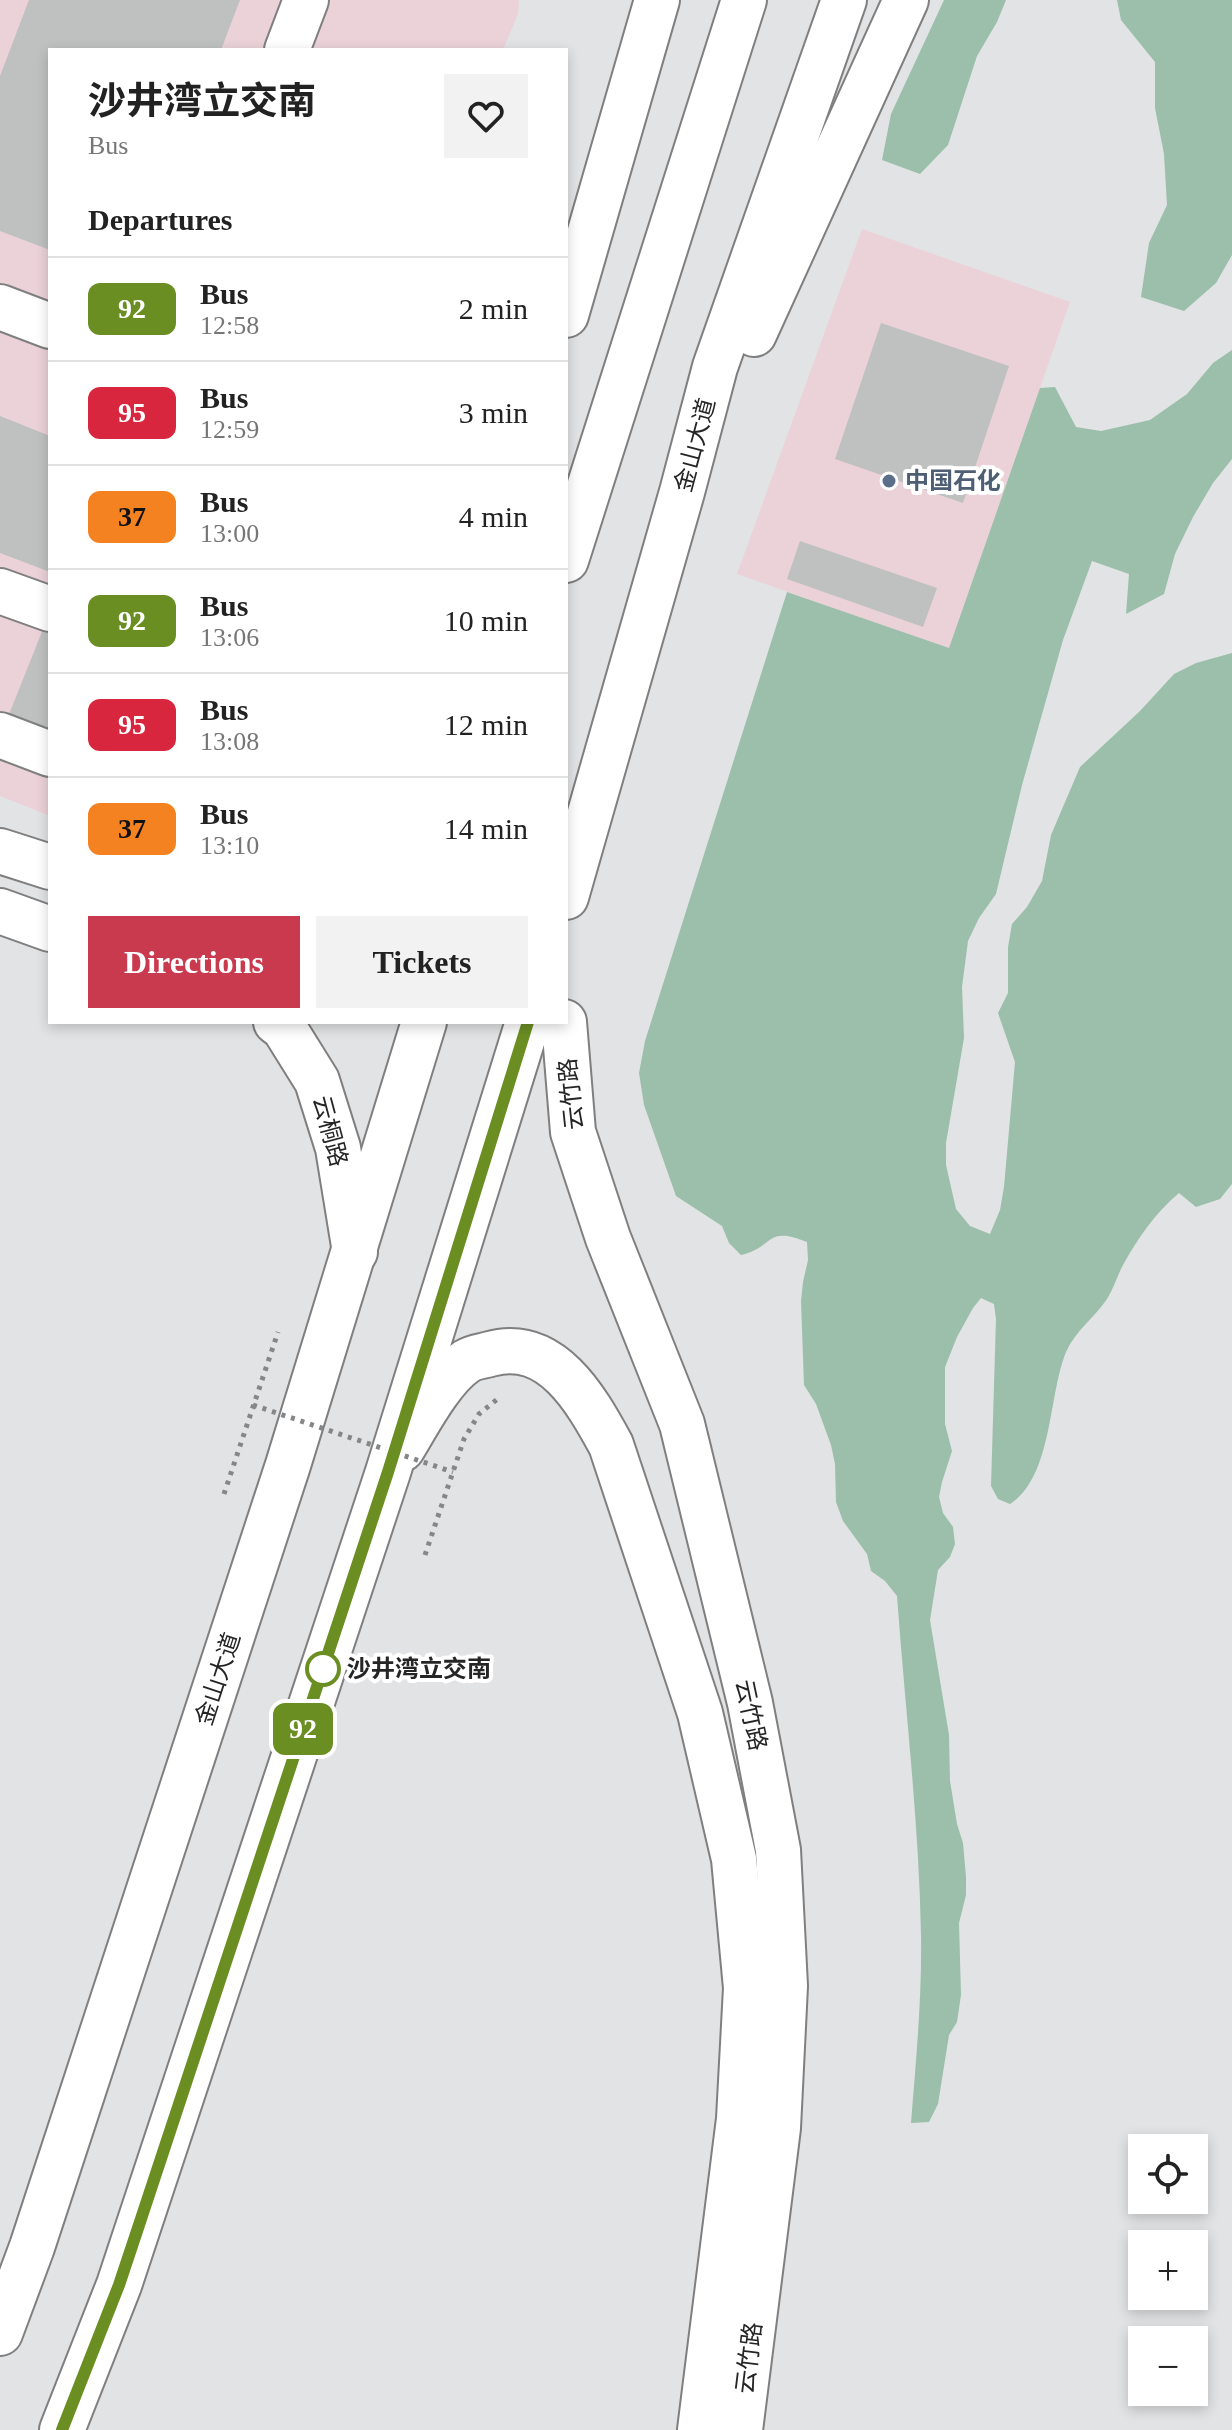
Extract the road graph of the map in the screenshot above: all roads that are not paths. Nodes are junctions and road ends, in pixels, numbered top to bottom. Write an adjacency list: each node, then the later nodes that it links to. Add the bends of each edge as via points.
1 (306, 0): 6 (main road)
2 (744, 0): 11 (main road)
3 (844, 0): 10 (main road, 金山大道, via 715,367)
4 (906, 0): 10 (main road)
5 (652, 8): 8 (main road)
6 (288, 48)
7 (0, 307): 9 (main road)
8 (568, 308)
9 (48, 325)
10 (682, 492): 18 (main road, 金山大道)
11 (568, 554)
12 (0, 591): 13 (main road)
13 (48, 608)
14 (0, 735): 15 (main road)
15 (48, 753)
16 (0, 851): 17 (main road)
17 (48, 866)
18 (568, 890)
19 (0, 911): 20 (main road)
20 (48, 928)
21 (279, 1024): 25 (main road, 云桐路, via 317,1081 338,1148)
22 (423, 1024): 25 (main road, 金山大道)
23 (527, 1024): 26 (main road)
24 (564, 1024): 30 (main road, 云竹路, via 573,1132 608,1238 682,1424 750,1703 778,1850 785,1986 778,2128)
25 (355, 1252): 27 (main road, 金山大道)
26 (388, 1472): 28 (main road, via 119,2285); 29 (main road, 云竹路, via 442,1386 467,1360 503,1350 536,1355 563,1373 589,1404 611,1445 695,1698 734,1859 746,1988 739,2119)
27 (0, 2333)
28 (62, 2430)
29 (700, 2430)
30 (740, 2430)

